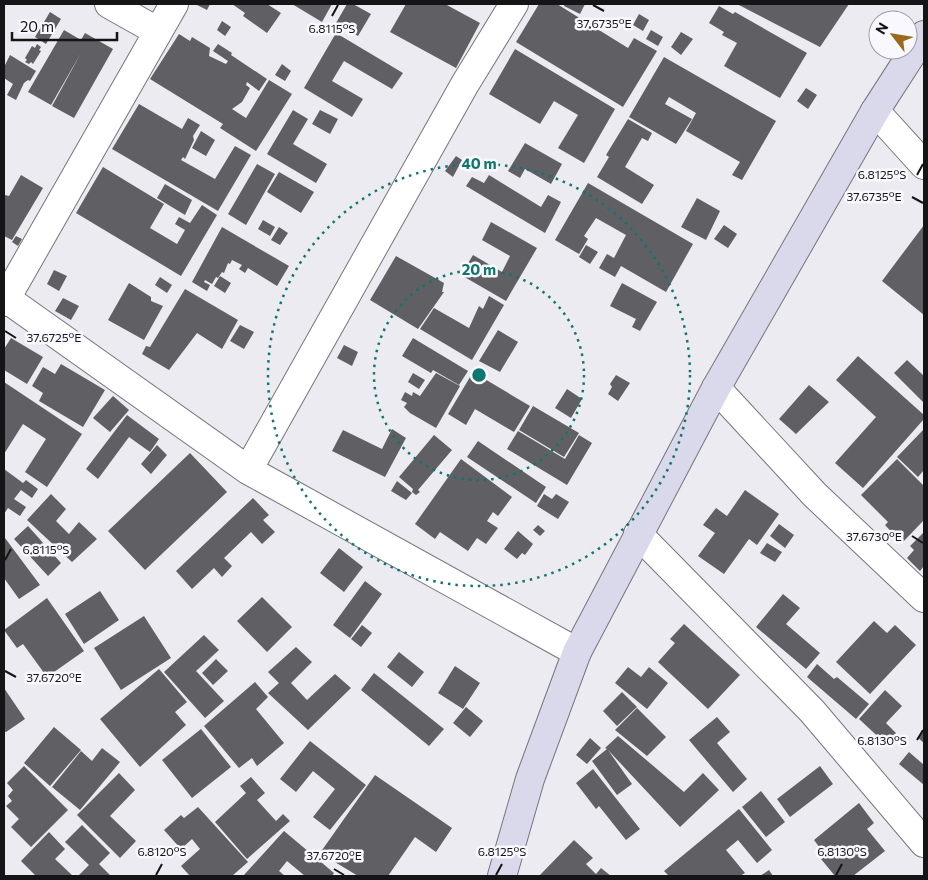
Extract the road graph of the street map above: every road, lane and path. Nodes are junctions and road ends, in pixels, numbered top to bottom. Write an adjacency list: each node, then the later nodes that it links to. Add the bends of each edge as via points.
1 (109, 4): 4 (street)
2 (174, 4): 4 (street)
3 (514, 4): 10 (street, via 465,84)
4 (157, 32): 8 (street)
5 (922, 39): 6 (street)
6 (875, 111): 7 (street); 9 (street)
7 (924, 165)
8 (4, 299): 10 (street)
9 (716, 388): 11 (street); 12 (street, via 815,495)
10 (248, 470): 13 (street)
11 (638, 534): 13 (street); 14 (street, via 812,711)
12 (924, 598)
13 (577, 652): 15 (street, via 530,779)
14 (924, 843)
15 (502, 876)

